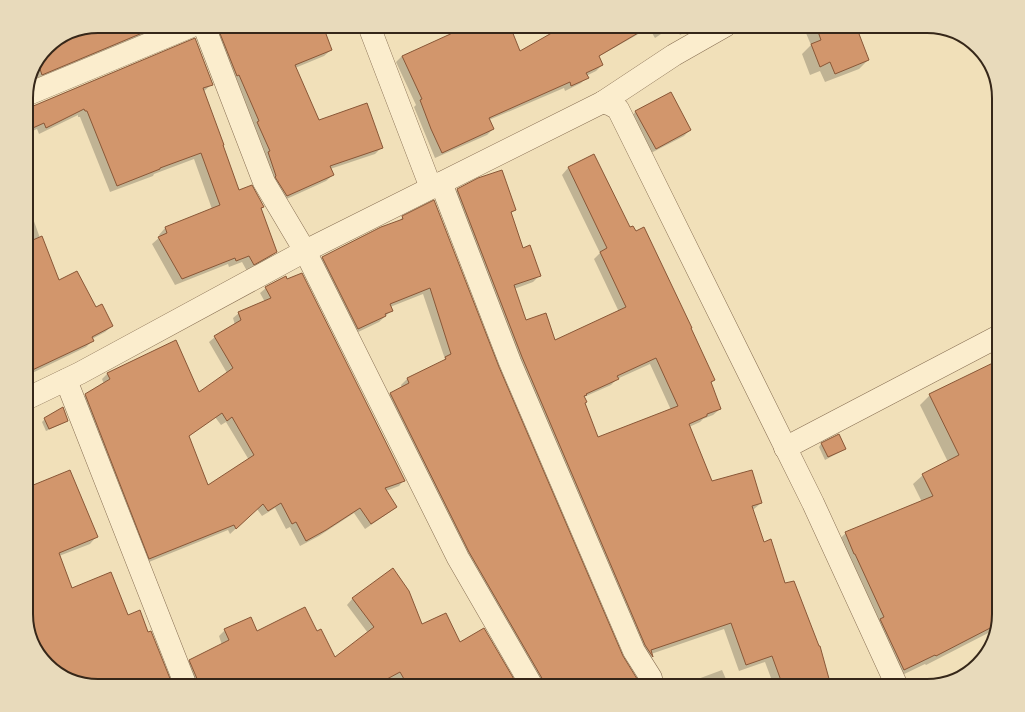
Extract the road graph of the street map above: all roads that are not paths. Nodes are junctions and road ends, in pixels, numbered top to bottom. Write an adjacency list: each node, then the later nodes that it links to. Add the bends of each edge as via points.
1 (175, 33): 5 (street)
2 (207, 33): 8 (street, via 264,182)
3 (372, 33): 7 (street)
4 (713, 33): 6 (street)
5 (33, 92)
6 (603, 102): 7 (street); 12 (street, via 618,109)
7 (436, 185): 8 (street); 15 (street, via 634,651)
8 (305, 250): 10 (street); 14 (street, via 458,558)
9 (992, 340): 12 (street)
10 (66, 380): 11 (street); 13 (street)
11 (33, 396)
12 (785, 448): 16 (street)
13 (183, 679)
14 (528, 679)
15 (650, 679)
16 (894, 679)

